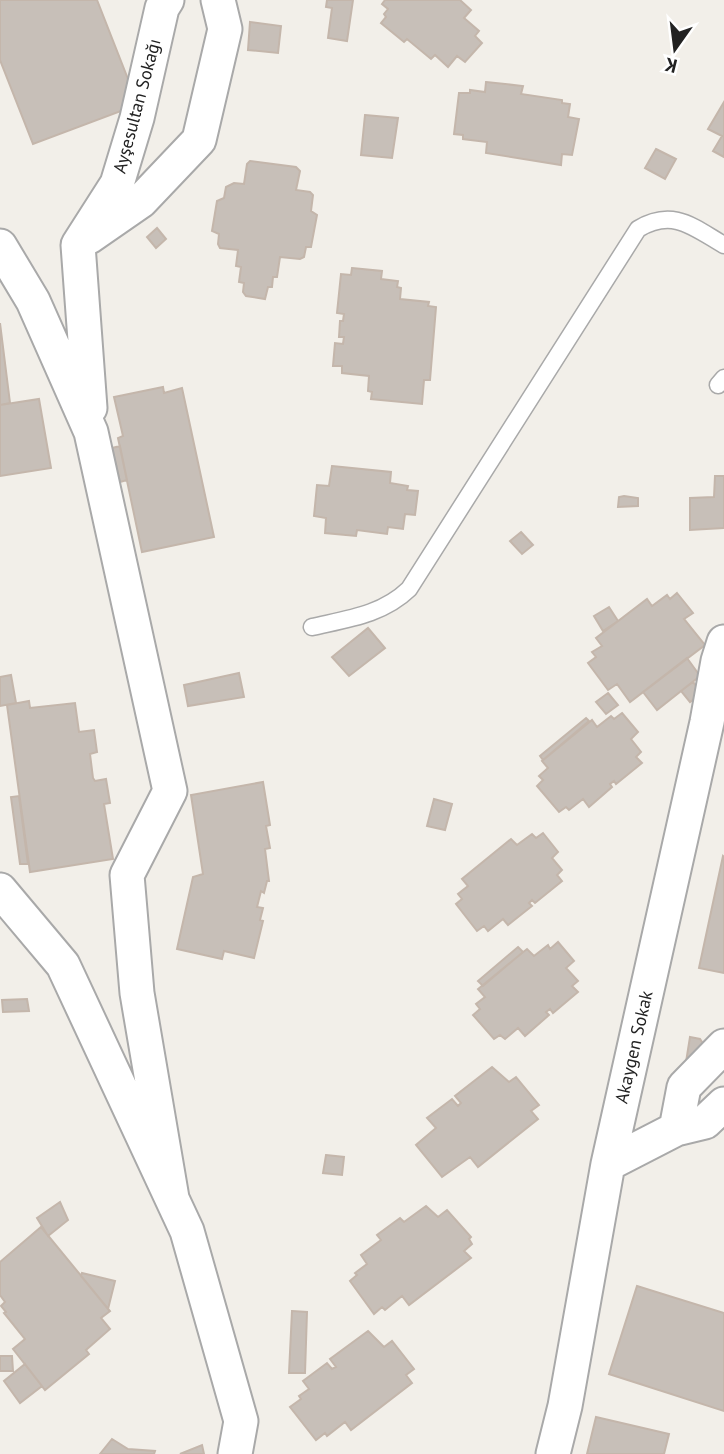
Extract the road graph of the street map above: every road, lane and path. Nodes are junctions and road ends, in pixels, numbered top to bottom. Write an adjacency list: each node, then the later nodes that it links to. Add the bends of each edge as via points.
1 (167, 0): 3 (street, Ayşesultan Sokağı, via 117,184)
2 (218, 0): 3 (street, Ayşesultan Sokağı, via 225,29 199,140 141,201)
3 (78, 245): 6 (street)
4 (724, 245): 7 (lane, via 683,221 649,222 638,229 409,589 374,613)
5 (0, 246): 6 (street, via 33,301)
6 (91, 432): 14 (street, via 170,791 127,875 137,993)
7 (312, 627)
8 (724, 642): 13 (street, Akaygen Sokak)
9 (0, 890): 14 (street, via 63,965)
10 (724, 1046): 12 (street, via 684,1087)
11 (724, 1104): 12 (street, via 705,1122)
12 (676, 1129): 13 (street)
13 (608, 1164): 16 (street, Akaygen Sokak, via 565,1406)
14 (172, 1198): 15 (street, via 187,1231 241,1421)
15 (235, 1454)
16 (552, 1454)

